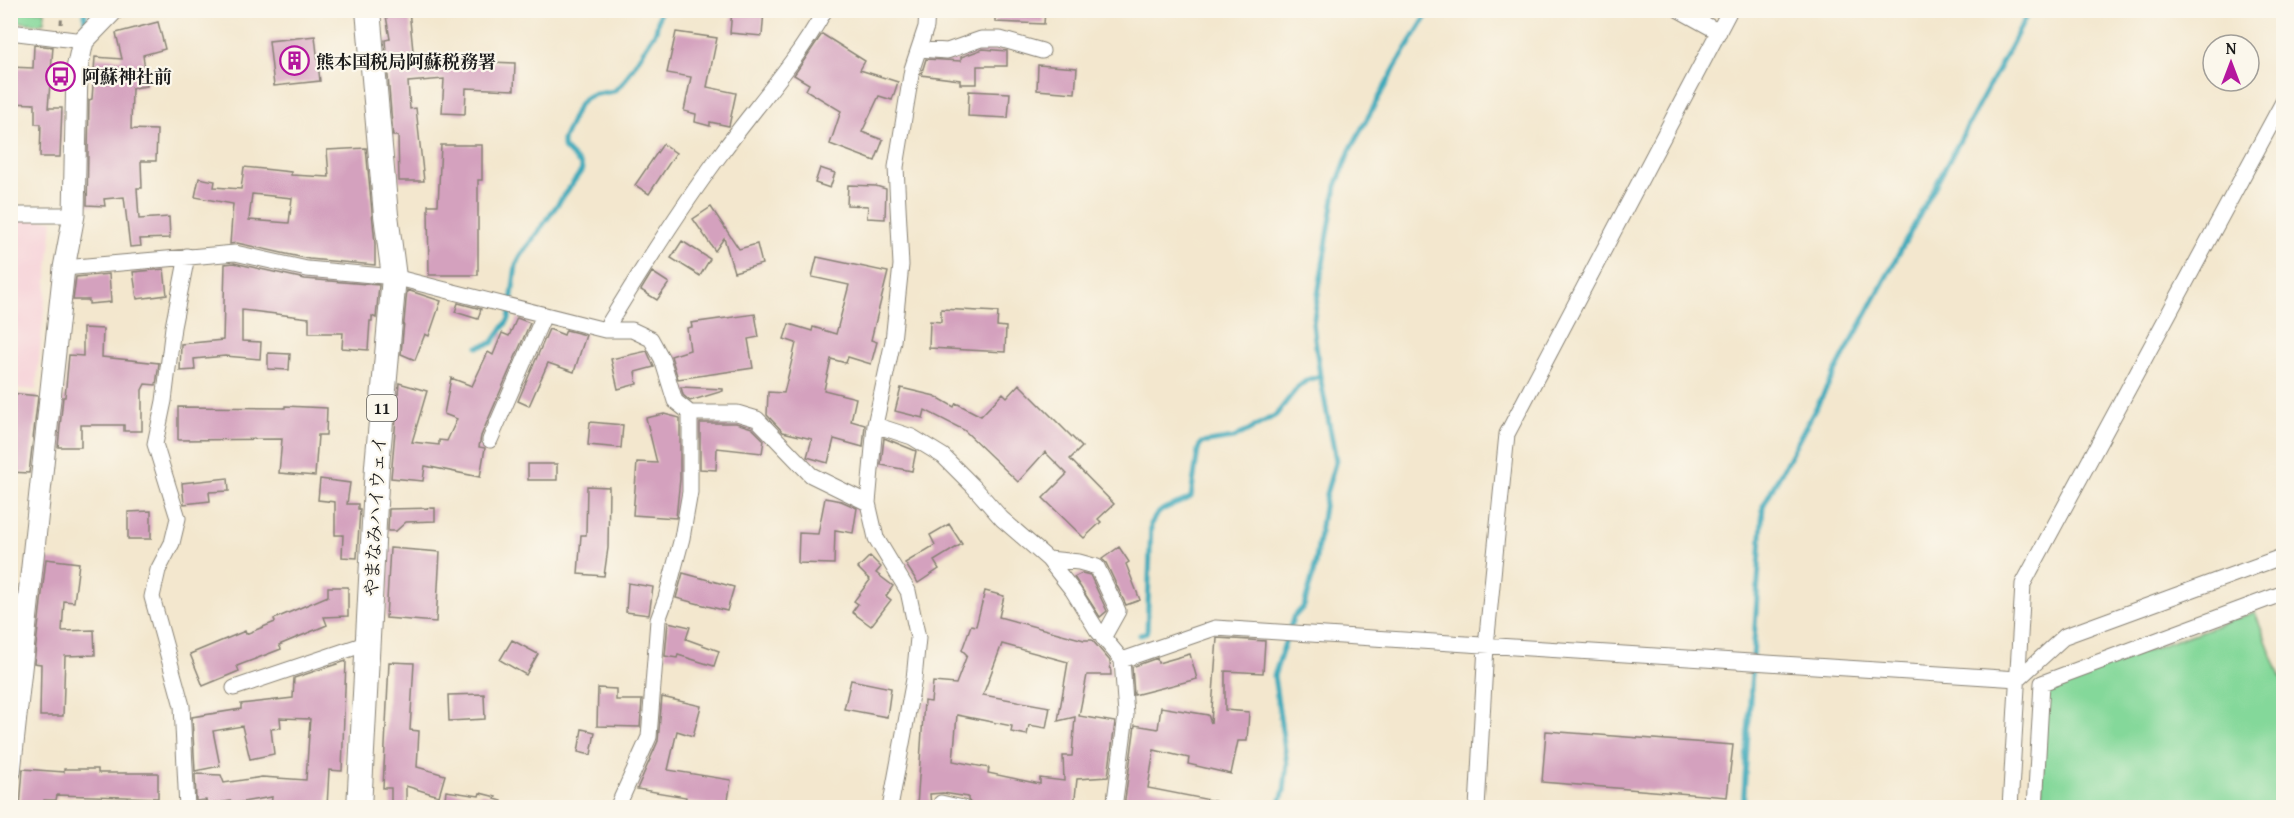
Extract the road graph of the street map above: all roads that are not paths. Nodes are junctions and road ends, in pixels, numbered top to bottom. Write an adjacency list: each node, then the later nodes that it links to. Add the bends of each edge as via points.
1 (113, 10): 9 (street)
2 (368, 10): 17 (main road, やまなみハイウェイ / 11)
3 (825, 10): 19 (street, via 810,37 721,154)
4 (927, 10): 10 (street)
5 (1679, 10): 8 (street)
6 (1730, 10): 8 (street)
7 (10, 32): 9 (street)
8 (1719, 32): 29 (street, via 1507,434)
9 (83, 41): 13 (street, via 77,69)
10 (919, 49): 11 (street, via 947,51 981,39 1000,39); 21 (street, via 912,69 896,167 901,266 893,341)
11 (1042, 51)
12 (2283, 100): 31 (street, via 2023,584)
13 (74, 214): 14 (street); 16 (street)
14 (10, 215)
15 (187, 256): 16 (street); 17 (street, via 235,253 308,269); 35 (street, via 156,444 178,518 152,597 182,706)
16 (64, 268): 33 (street)
17 (394, 277): 18 (street); 28 (main road, やまなみハイウェイ / 11, via 377,466)
18 (544, 315): 19 (street); 22 (street)
19 (605, 330): 20 (street, via 632,330 651,339 662,359 675,401)
20 (690, 413): 23 (street, via 737,413 757,419 811,475); 37 (street, via 690,492 682,538 658,620 649,736)
21 (875, 425): 23 (street); 25 (street, via 912,438 943,456 1002,519)
22 (490, 440)
23 (868, 503): 38 (street, via 876,538 908,591 918,638)
24 (2283, 556): 31 (street, via 2065,636)
25 (1048, 559): 27 (street); 27 (street, via 1097,567 1118,611)
26 (2283, 593): 43 (street, via 2042,683)
27 (1103, 638): 30 (street)
28 (368, 643): 32 (street); 36 (main road, やまなみハイウェイ / 11)
29 (1486, 646): 30 (street, via 1215,628); 31 (street); 41 (street)
30 (1122, 660): 40 (street, via 1126,715)
31 (2018, 680): 42 (street)
32 (234, 688)
33 (10, 772)
34 (941, 803): 39 (street)
35 (187, 807)
36 (359, 807)
37 (617, 807)
38 (890, 807)
39 (963, 807)
40 (1114, 807)
41 (1477, 807)
42 (2010, 807)
43 (2035, 807)

